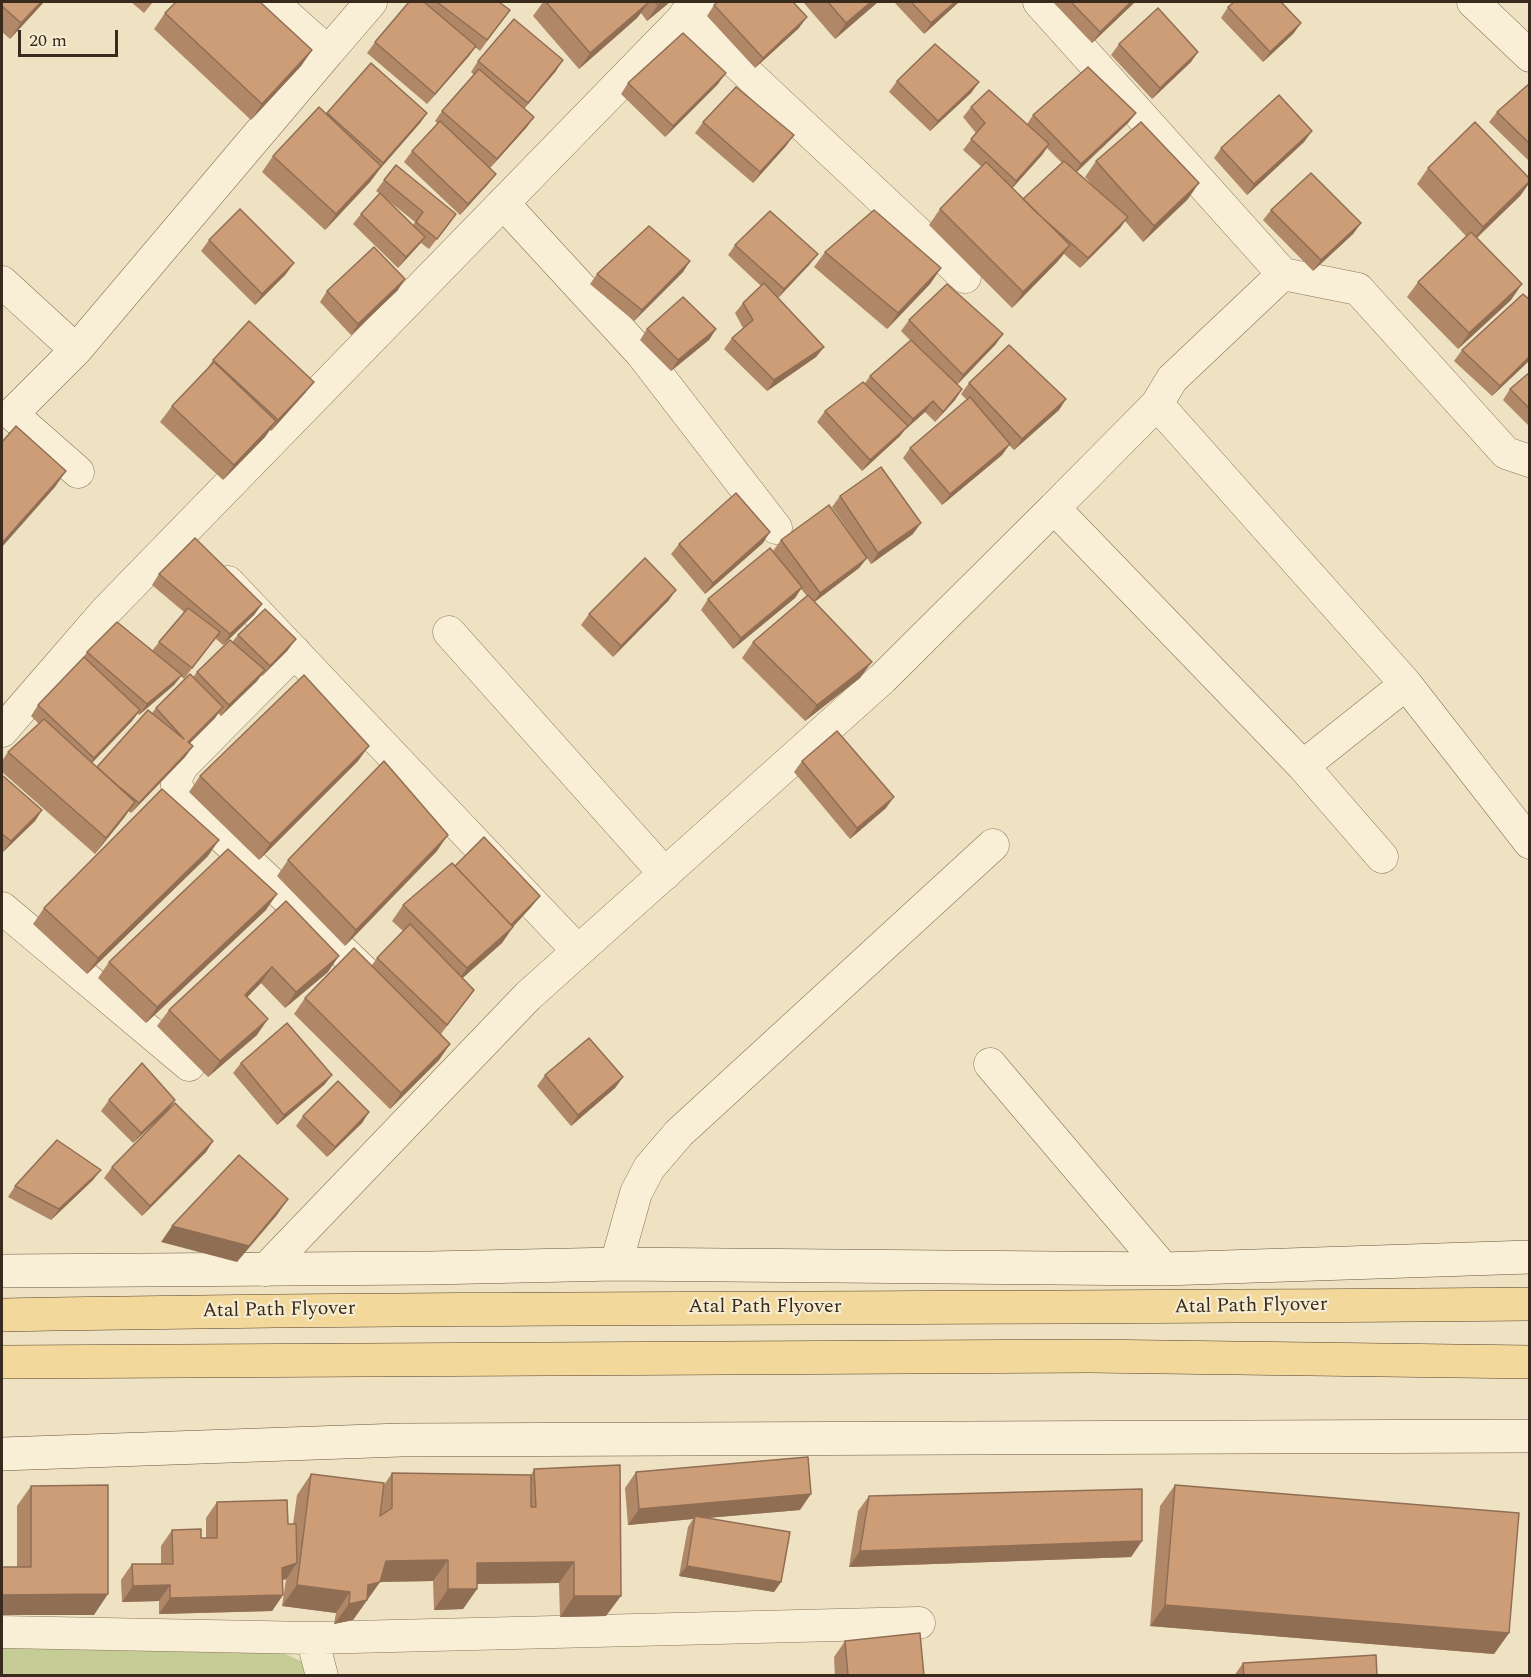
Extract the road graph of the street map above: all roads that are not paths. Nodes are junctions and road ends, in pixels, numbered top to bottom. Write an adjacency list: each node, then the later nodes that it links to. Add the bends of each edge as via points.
1 (272, 2): 6 (street)
2 (371, 2): 6 (street)
3 (1039, 2): 9 (street)
4 (1473, 2): 7 (street)
5 (692, 8): 8 (street); 10 (street)
6 (328, 52): 12 (street)
7 (1530, 56)
8 (503, 203): 17 (street, via 641,353); 18 (street)
9 (1283, 274): 13 (street, via 1172,379); 14 (street, via 1358,289 1506,453)
10 (965, 277)
11 (2, 282): 12 (street)
12 (76, 350): 15 (street, via 12,414)
13 (1157, 404): 16 (street); 21 (street)
14 (1530, 461)
15 (78, 472)
16 (1054, 508): 23 (street); 27 (street, via 883,678)
17 (776, 528)
18 (196, 547): 20 (street); 22 (street, via 106,611)
19 (448, 632): 27 (street)
20 (295, 652): 29 (street); 30 (street, via 183,765 176,774 177,789 192,808)
21 (1406, 684): 23 (street); 24 (street)
22 (2, 731)
23 (1303, 766): 26 (street)
24 (1530, 843)
25 (993, 845): 36 (street, via 679,1133 649,1168 636,1193)
26 (1382, 857)
27 (665, 874): 29 (street)
28 (2, 908): 33 (street)
29 (578, 951): 34 (street)
30 (395, 1001)
31 (437, 1041): 34 (street)
32 (990, 1064): 37 (street)
33 (189, 1065)
34 (462, 1065): 38 (street)
35 (1530, 1257): 37 (street)
36 (616, 1264): 37 (street); 38 (street)
37 (1164, 1269)
38 (265, 1270): 39 (street)
39 (2, 1271)
40 (1530, 1304): 41 (main road, Atal Path Flyover, via 348,1309)
41 (2, 1315)
42 (2, 1362): 43 (main road, via 1089,1356)
43 (1530, 1362)
44 (1530, 1436): 45 (street, via 413,1440)
45 (2, 1454)
46 (919, 1623): 48 (street)
47 (2, 1632): 48 (street)
48 (312, 1638): 49 (street)
49 (322, 1676)

